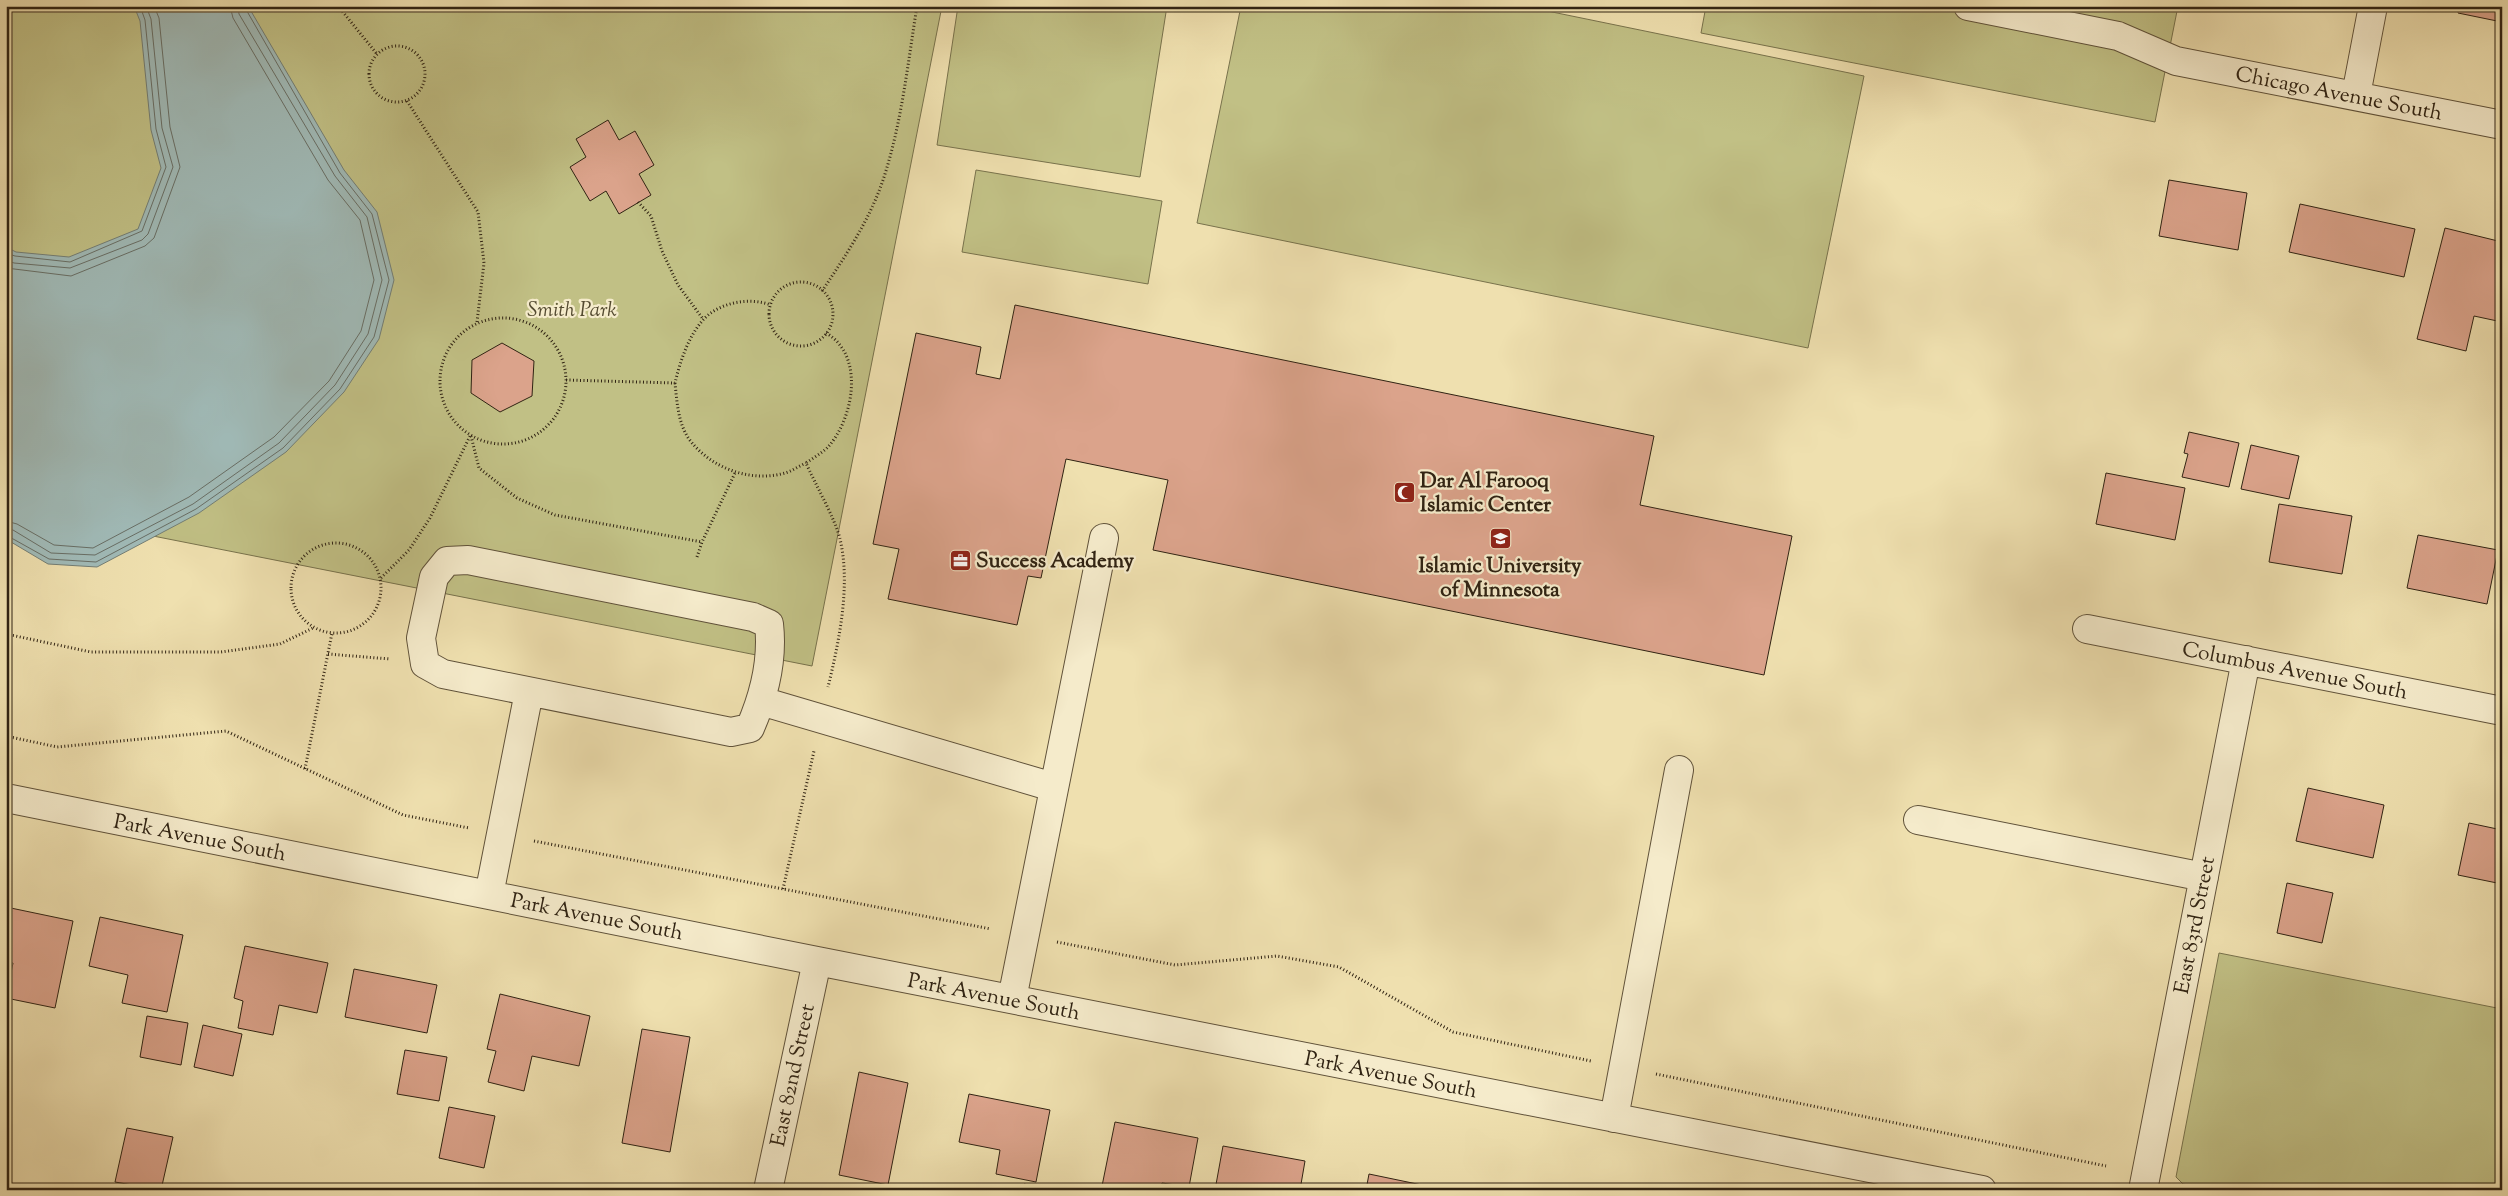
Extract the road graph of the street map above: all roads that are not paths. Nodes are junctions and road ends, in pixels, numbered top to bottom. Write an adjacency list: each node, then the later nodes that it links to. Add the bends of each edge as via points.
1 (1968, 6): 3 (street, Chicago Avenue South, via 2118,36 2176,60)
2 (2373, 6): 3 (street)
3 (2356, 95): 4 (street, Chicago Avenue South)
4 (2502, 125)
5 (1104, 538): 12 (street)
6 (2088, 629): 7 (street, Columbus Avenue South)
7 (2246, 660): 10 (street, Columbus Avenue South); 15 (street, East 83rd Street)
8 (530, 692): 9 (street, via 731,732 750,728); 9 (street, via 443,674 425,664 421,638 434,577 447,561 468,560 753,617 769,624 771,646); 16 (street)
9 (761, 700): 12 (street)
10 (2502, 711)
11 (1679, 770): 19 (street)
12 (1054, 787): 18 (street)
13 (6, 798): 16 (street, Park Avenue South)
14 (1918, 820): 15 (street)
15 (2204, 877): 22 (street, East 83rd Street)
16 (489, 895): 17 (street, Park Avenue South)
17 (817, 961): 18 (street, Park Avenue South); 20 (street, East 82nd Street)
18 (1012, 999): 19 (street, Park Avenue South)
19 (1614, 1118): 21 (street, Park Avenue South)
20 (768, 1190)
21 (1982, 1190)
22 (2143, 1190)

